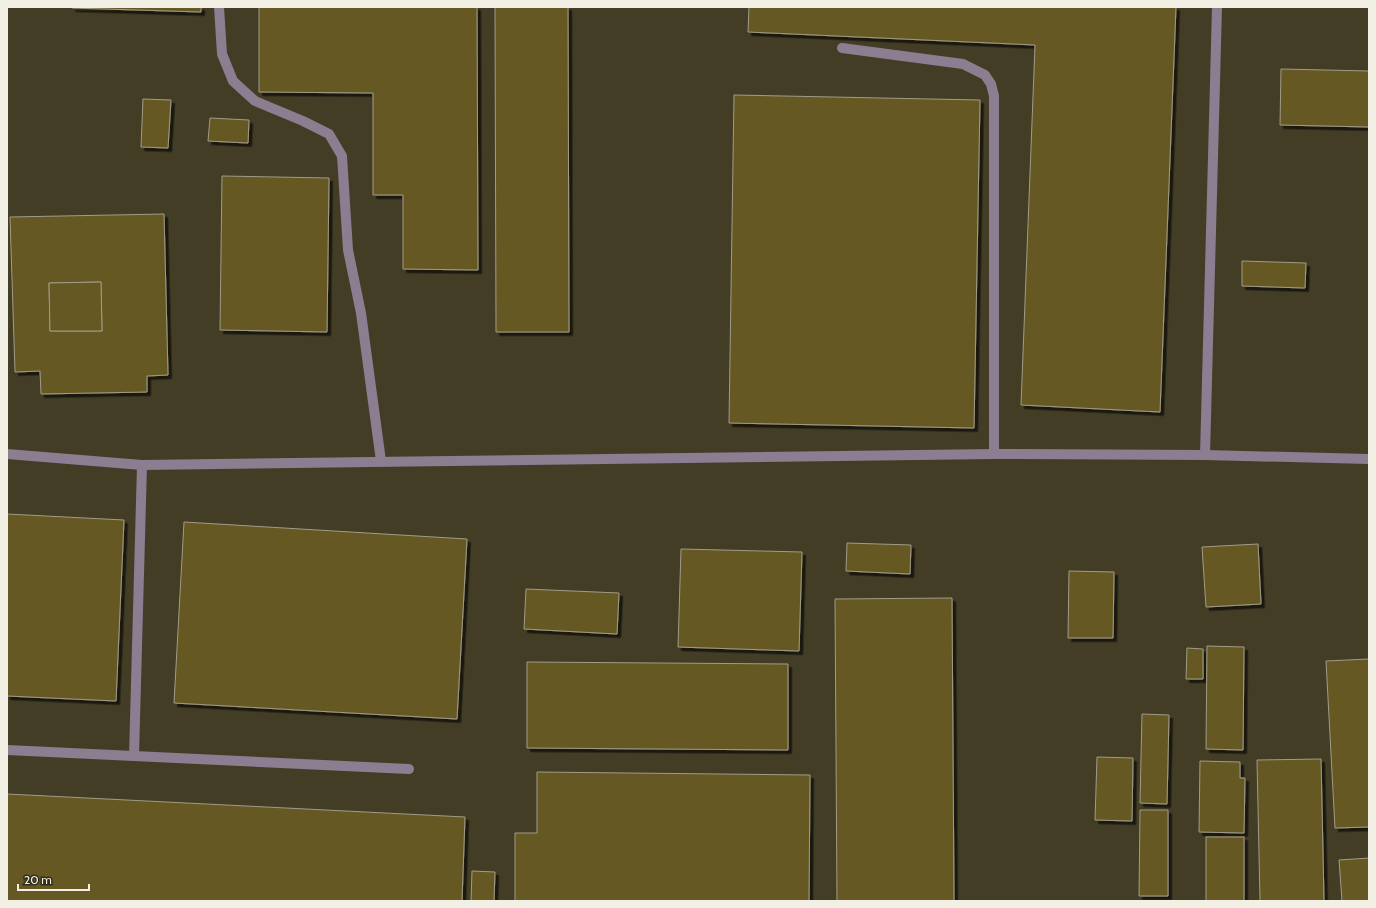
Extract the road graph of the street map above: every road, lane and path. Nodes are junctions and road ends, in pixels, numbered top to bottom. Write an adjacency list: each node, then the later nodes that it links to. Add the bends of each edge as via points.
1 (218, 7): 8 (street, via 222,54 233,81 256,101 329,134 342,156 348,250 361,313)
2 (1217, 7): 6 (street)
3 (842, 48): 5 (street, via 963,64 985,75 991,84 994,96)
4 (7, 454): 9 (street)
5 (994, 454): 6 (street); 8 (street)
6 (1205, 455): 7 (street)
7 (1369, 459)
8 (381, 461): 9 (street)
9 (142, 465): 11 (street)
10 (7, 750): 11 (street)
11 (134, 756): 12 (street)
12 (409, 769)

